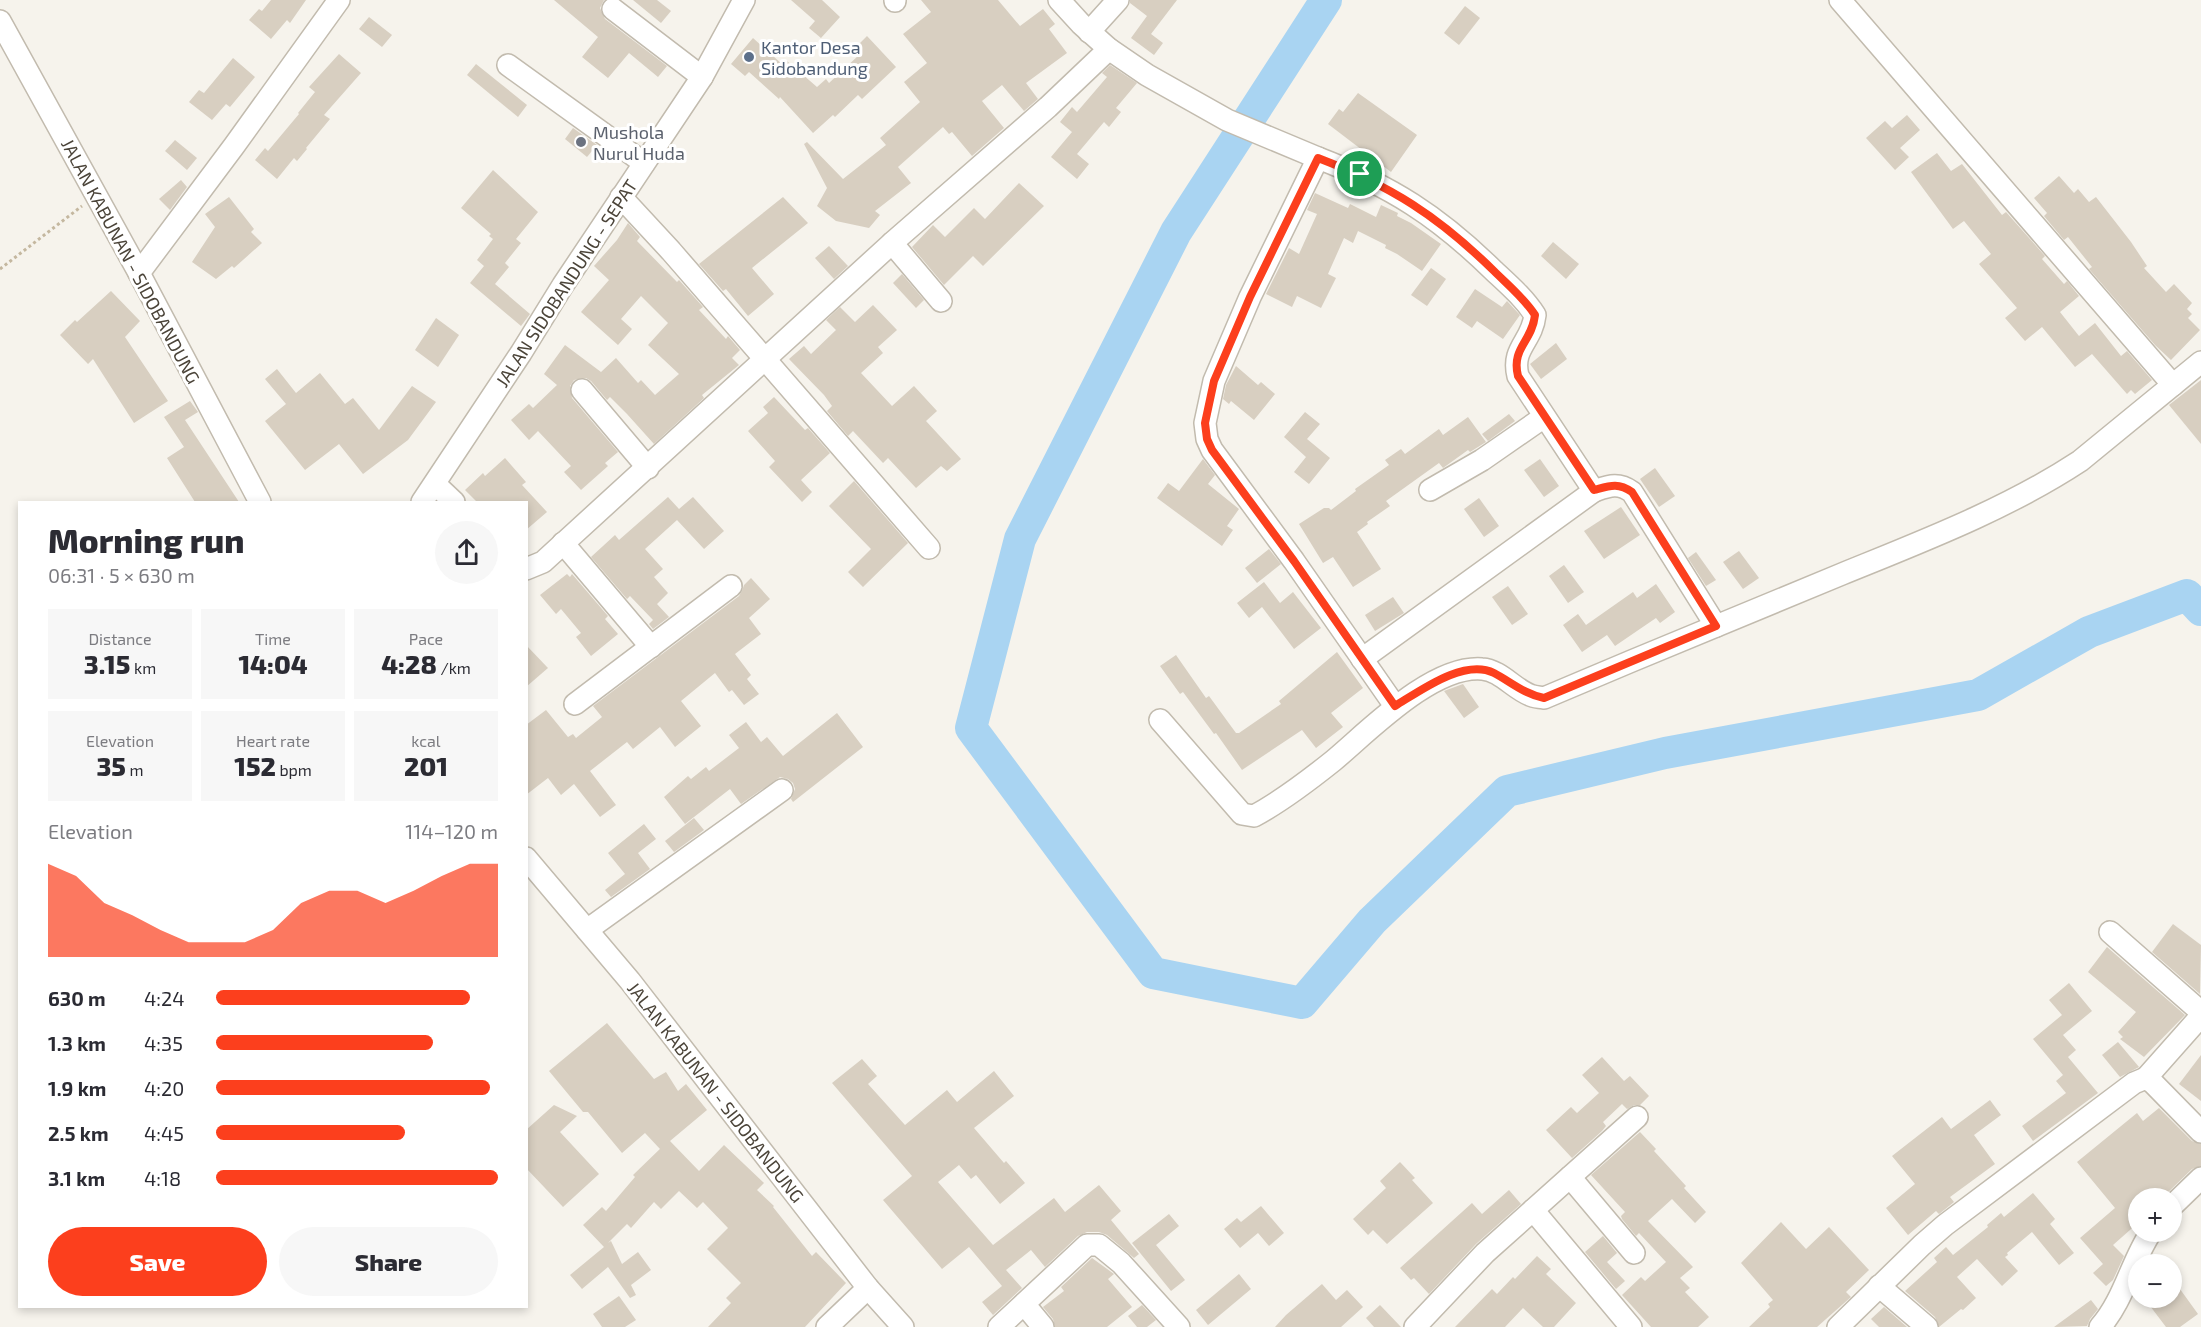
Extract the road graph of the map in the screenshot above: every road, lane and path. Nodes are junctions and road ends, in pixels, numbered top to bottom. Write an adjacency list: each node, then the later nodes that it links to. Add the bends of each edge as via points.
1 (339, 0): 17 (street)
2 (744, 0): 11 (street, JALAN SIDOBANDUNG - SEPAT)
3 (1059, 0): 8 (street)
4 (1118, 0): 8 (street)
5 (1840, 0): 22 (street)
6 (613, 9): 11 (street)
7 (0, 21): 14 (street, JALAN KABUNAN - SIDOBANDUNG)
8 (1089, 32): 9 (street)
9 (1109, 49): 12 (street, via 1227,120); 16 (street)
10 (508, 65): 13 (street)
11 (702, 77): 13 (street, JALAN SIDOBANDUNG - SEPAT)
12 (1318, 158): 24 (street, via 1360,174 1429,214 1528,304 1535,315 1533,328 1515,365); 38 (street, via 1245,308 1214,381 1205,423 1212,450)
13 (644, 163): 15 (street, JALAN SIDOBANDUNG - SEPAT)
14 (96, 195): 17 (street, JALAN KABUNAN - SIDOBANDUNG); 18 (path)
15 (621, 197): 20 (street); 26 (street, JALAN SIDOBANDUNG - SEPAT)
16 (892, 243): 19 (street); 20 (street)
17 (144, 267): 29 (street, JALAN KABUNAN - SIDOBANDUNG)
18 (0, 269)
19 (941, 301)
20 (766, 360): 25 (street); 33 (street)
21 (2201, 362): 22 (street)
22 (2173, 384): 36 (street, via 2080,460 2037,487 1898,551)
23 (582, 390): 25 (street)
24 (1544, 417): 27 (street); 28 (street)
25 (648, 468): 32 (street)
26 (435, 484): 30 (street, JALAN SIDOBANDUNG - SEPAT); 31 (street)
27 (1430, 490)
28 (1594, 490): 36 (street, via 1613,484 1632,492); 38 (street)
29 (260, 501)
30 (423, 501)
31 (453, 501)
32 (563, 543): 34 (street, via 543,562); 37 (street)
33 (929, 548)
34 (528, 569)
35 (731, 586): 37 (street)
36 (1716, 626): 40 (street, via 1544,698 1530,696 1483,669 1461,671 1438,680)
37 (651, 647): 39 (street)
38 (1362, 659): 40 (street)
39 (574, 704)
40 (1395, 706): 41 (street, via 1299,788 1249,817 1242,814)
41 (1160, 720)
42 (782, 790): 44 (street)
43 (528, 860): 44 (street, JALAN KABUNAN - SIDOBANDUNG)
44 (587, 930): 57 (street, JALAN KABUNAN - SIDOBANDUNG)
45 (2110, 932): 46 (street)
46 (2201, 1014): 47 (street)
47 (2146, 1078): 49 (street); 56 (street, via 2134,1083 1954,1218)
48 (1637, 1117): 50 (street)
49 (2201, 1132)
50 (1570, 1178): 53 (street); 55 (street)
51 (2201, 1178): 52 (street)
52 (2182, 1196)
53 (1533, 1210): 64 (street, via 1485,1253); 65 (street)
54 (2145, 1242): 68 (street, via 2109,1317)
55 (1634, 1253)
56 (1879, 1286): 66 (street); 67 (street)
57 (868, 1288): 59 (street); 60 (street, JALAN KABUNAN - SIDOBANDUNG)
58 (1024, 1304): 61 (street); 62 (street); 63 (street, via 1087,1245 1099,1245 1121,1263)
59 (827, 1327)
60 (903, 1327)
61 (999, 1327)
62 (1043, 1327)
63 (1179, 1327)
64 (1415, 1327)
65 (1631, 1327)
66 (1838, 1327)
67 (1927, 1327)
68 (2100, 1327)

